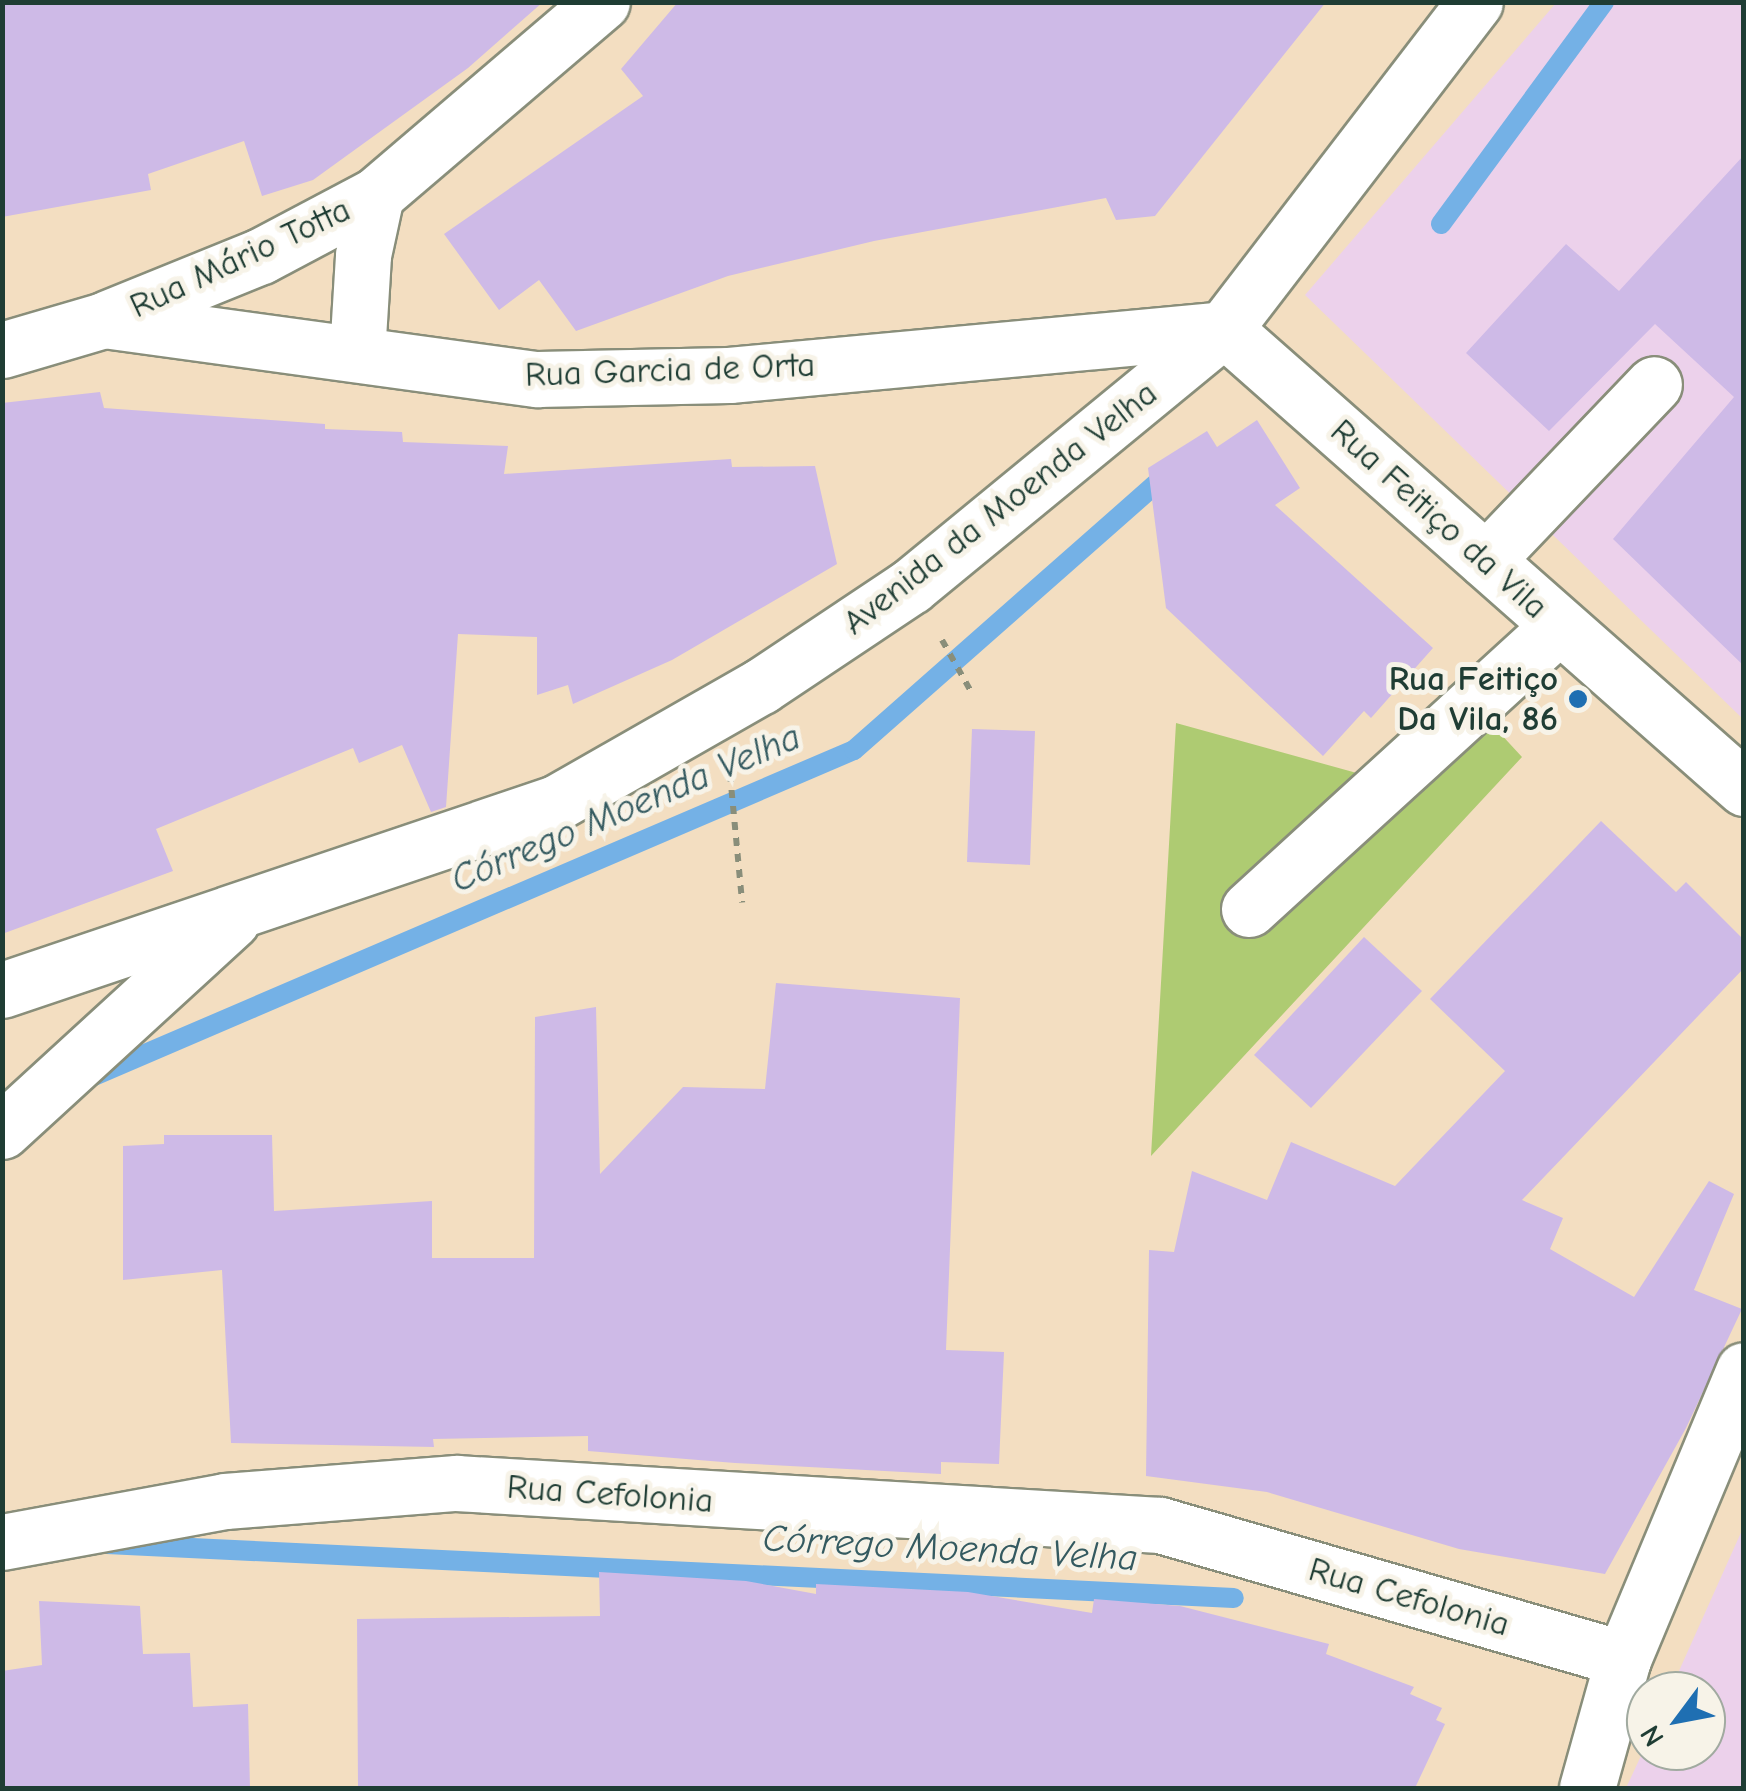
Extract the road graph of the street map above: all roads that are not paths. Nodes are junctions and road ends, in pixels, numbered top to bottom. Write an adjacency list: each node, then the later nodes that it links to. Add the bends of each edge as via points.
1 (602, 2): 3 (street, Rua Mário Totta)
2 (1474, 2): 5 (street, Avenida da Moenda Velha)
3 (376, 195): 4 (street, Rua Mário Totta, via 261,256); 7 (street, Rua Mário Totta, via 363,255)
4 (104, 320): 6 (street, Rua Garcia de Orta); 7 (street, Rua Garcia de Orta)
5 (1224, 329): 7 (street, Rua Garcia de Orta, via 729,375 537,379); 9 (street, Rua Feitiço da Vila); 12 (street, Avenida da Moenda Velha, via 912,586 736,701 556,803)
6 (2, 350)
7 (357, 354)
8 (1654, 384): 9 (street)
9 (1486, 560): 10 (street, Rua Feitiço da Vila)
10 (1559, 626): 11 (street, Rua Feitiço da Vila); 13 (street)
11 (1744, 788)
12 (244, 909): 14 (street, Avenida da Moenda Velha); 15 (street)
13 (1249, 909)
14 (2, 990)
15 (2, 1131)
16 (1744, 1370): 18 (street)
17 (2, 1542): 18 (street, Rua Cefolonia, via 190,1506 456,1483 1160,1525)
18 (1623, 1659): 19 (street)
19 (1587, 1788)

